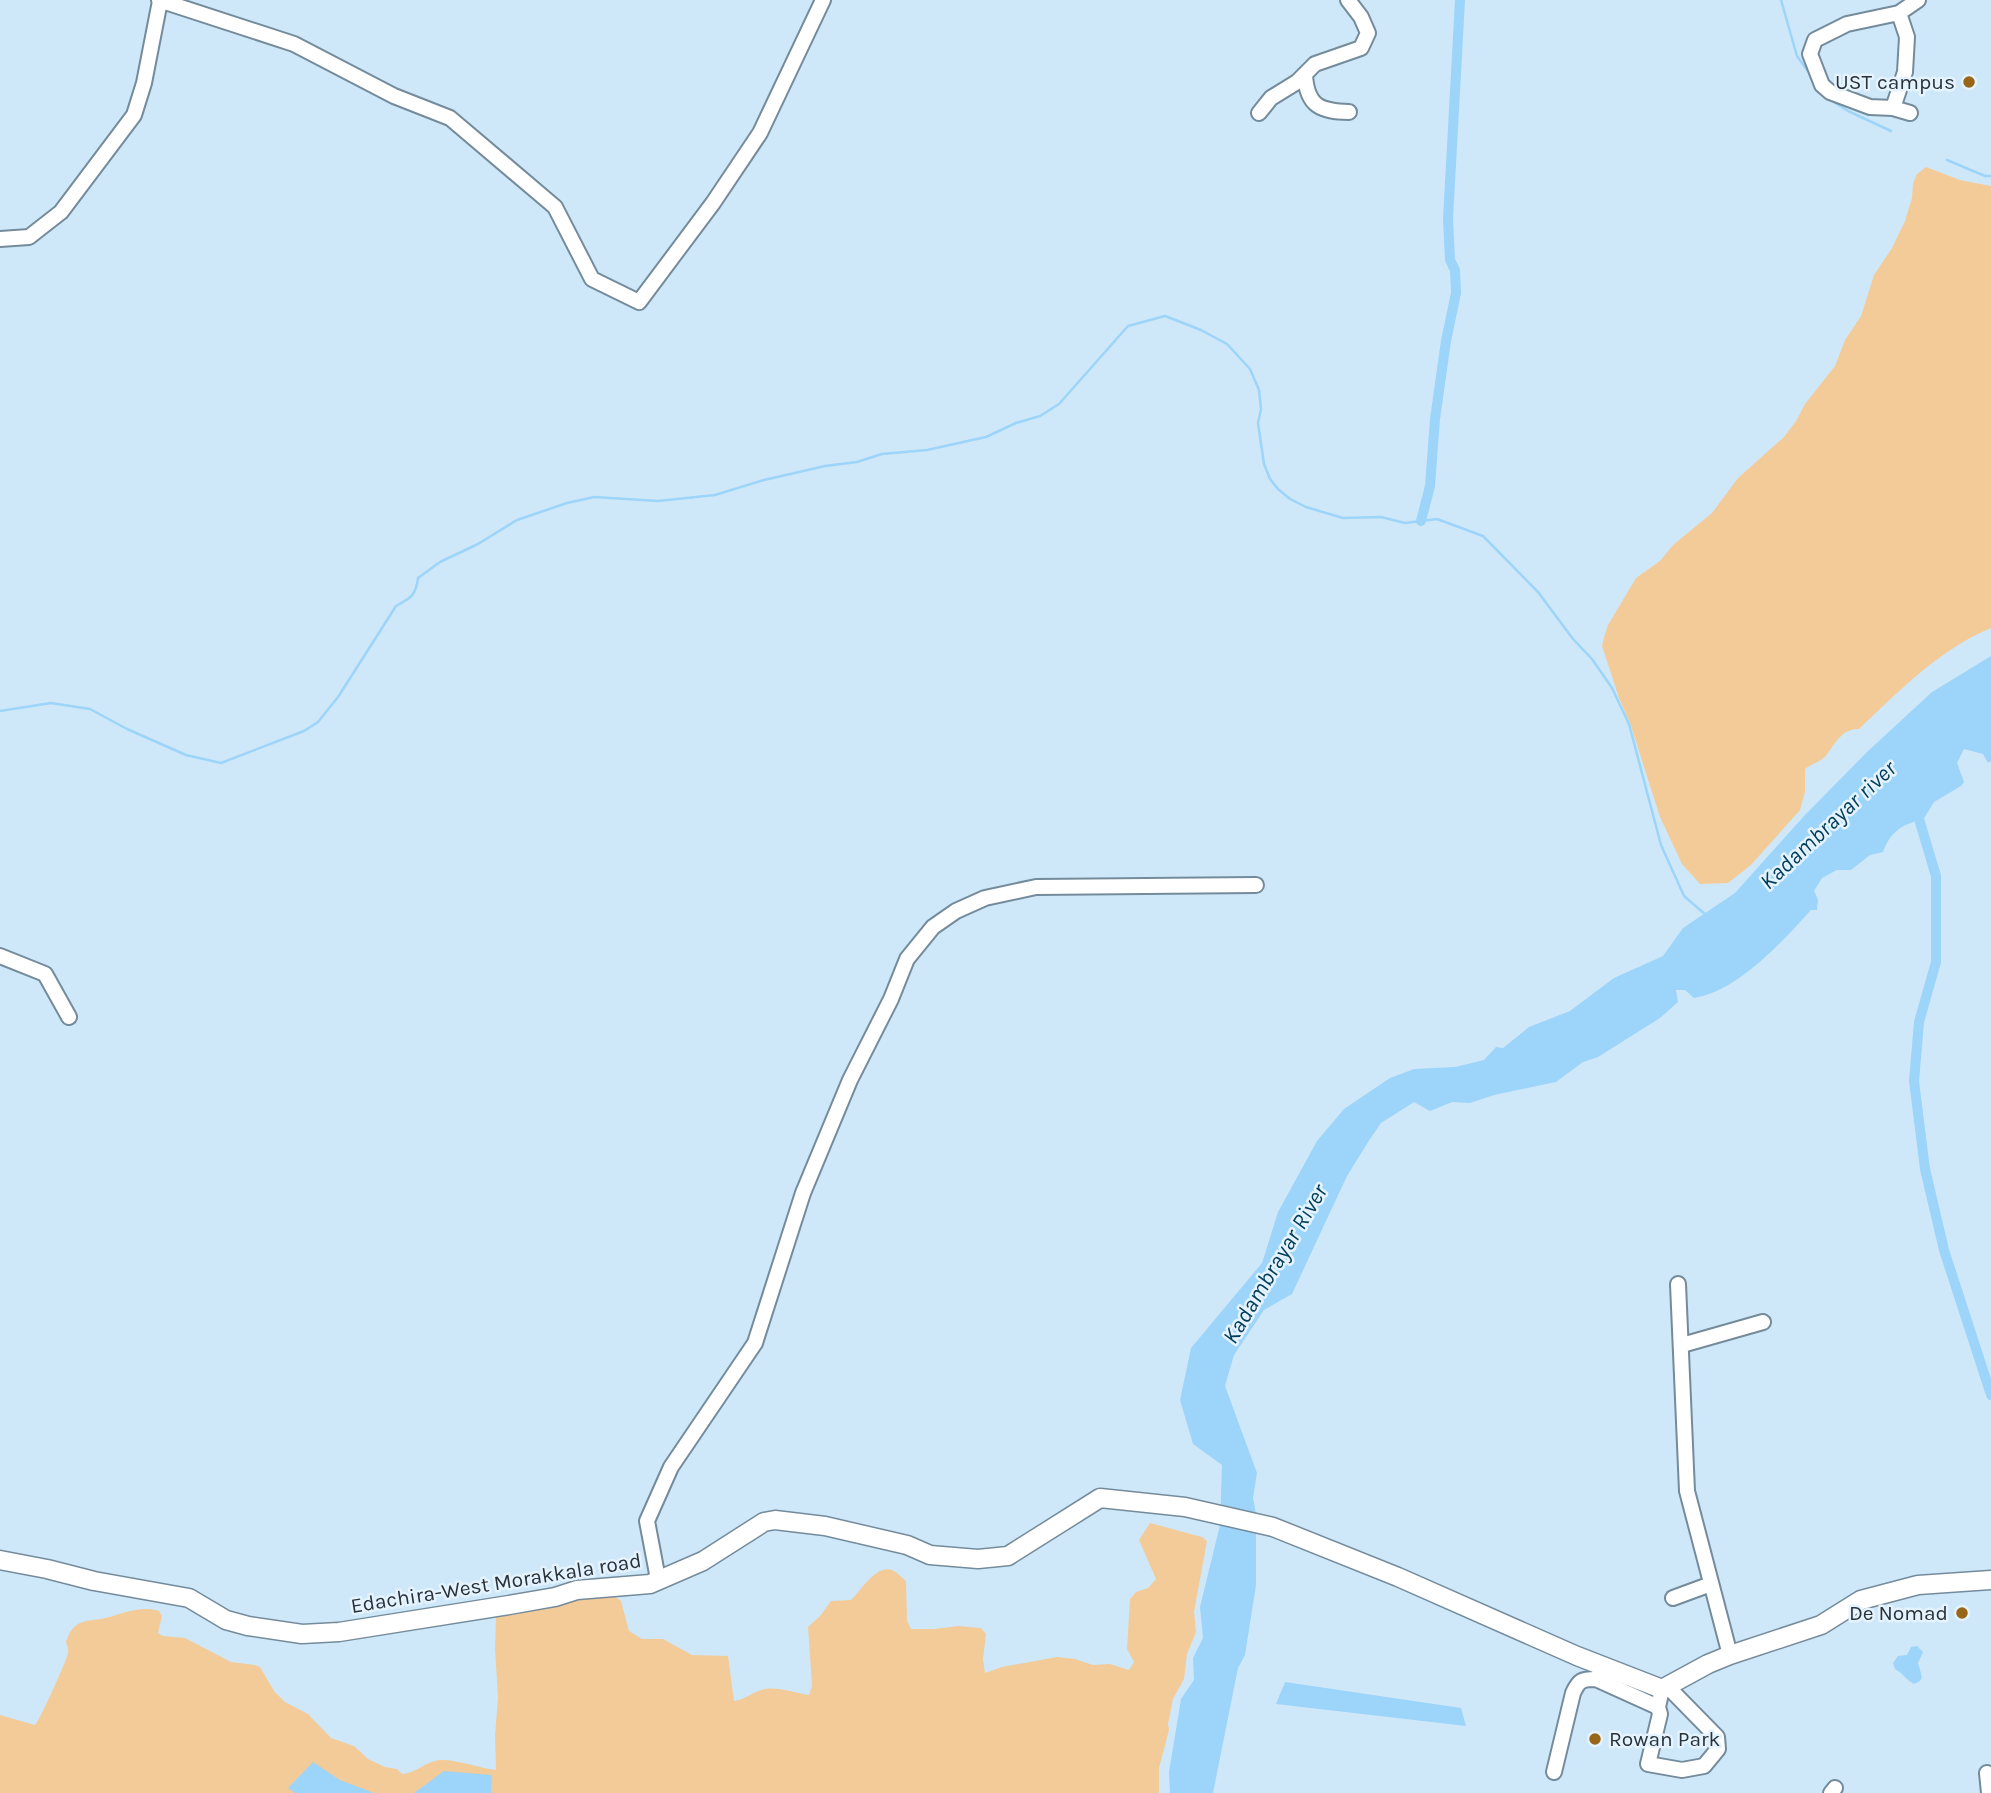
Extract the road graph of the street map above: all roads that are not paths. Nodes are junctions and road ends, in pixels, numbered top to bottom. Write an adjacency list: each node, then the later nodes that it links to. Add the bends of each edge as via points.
1 (823, 0): 4 (street, via 760,132 639,302 592,279 555,207 450,118 394,96 294,44)
2 (1348, 0): 6 (street, via 1368,33 1361,48 1315,64)
3 (1918, 0): 5 (street)
4 (159, 1): 11 (street, via 134,115 61,212 29,237)
5 (1899, 13): 7 (street, via 1907,37 1905,72); 7 (street, via 1847,24 1815,40 1810,54 1822,85 1830,92 1870,107)
6 (1304, 75): 8 (street, via 1305,87 1317,107 1326,112); 9 (street, via 1271,98)
7 (1893, 108): 10 (street)
8 (1349, 112)
9 (1259, 113)
10 (1910, 113)
11 (0, 239)
12 (1256, 886): 19 (street, via 1036,887 985,898 933,927 907,959 850,1080 803,1193 755,1343 671,1467 647,1521)
13 (0, 956): 14 (street, via 45,974)
14 (69, 1017)
15 (1678, 1284): 17 (street)
16 (1763, 1322): 17 (street)
17 (1682, 1345): 21 (street, via 1687,1490)
18 (0, 1560): 19 (main road, Edachira-West Morakkala road, via 190,1598 226,1620 302,1634 404,1623 577,1590 650,1584)
19 (658, 1579): 24 (main road, Edachira-West Morakkala road, via 703,1561 764,1522 775,1520 825,1526 907,1545 930,1555 1008,1556 1100,1498 1185,1507 1273,1527 1398,1577)
20 (1991, 1580): 23 (main road, via 1918,1585 1863,1600 1821,1625)
21 (1711, 1584): 22 (street); 23 (street)
22 (1674, 1598)
23 (1730, 1655): 25 (main road)
24 (1600, 1673): 25 (main road); 26 (street, via 1578,1682)
25 (1663, 1694): 25 (street, via 1648,1764 1682,1770 1704,1766 1718,1749 1717,1737)
26 (1554, 1772)
27 (1987, 1773): 28 (street)
28 (1989, 1793)

